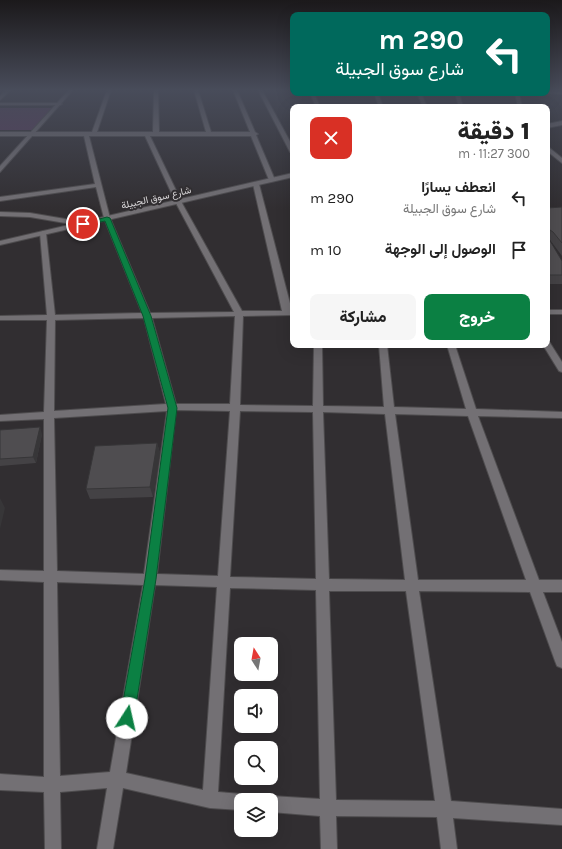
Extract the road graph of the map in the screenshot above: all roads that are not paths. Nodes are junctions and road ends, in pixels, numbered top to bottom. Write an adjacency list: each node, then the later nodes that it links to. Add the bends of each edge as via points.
1 (38, 130): 8 (street)
2 (95, 130): 10 (street)
3 (152, 130): 11 (street)
4 (208, 130): 12 (street)
5 (252, 130): 13 (street)
6 (281, 130): 14 (street)
7 (0, 134): 8 (street)
8 (34, 134): 9 (street); 17 (street)
9 (86, 134): 10 (street); 21 (street)
10 (94, 134): 11 (street)
11 (152, 134): 12 (street); 23 (street)
12 (209, 134): 13 (street)
13 (254, 134): 19 (street)
14 (290, 146)
15 (550, 151): 16 (street)
16 (562, 161)
17 (0, 170)
18 (290, 177): 19 (street, شارع سوق الجبيلة)
19 (272, 180): 20 (street, شارع سوق الجبيلة)
20 (256, 184): 23 (street, شارع سوق الجبيلة); 31 (street)
21 (99, 185): 22 (street); 25 (street)
22 (0, 199)
23 (179, 202): 25 (street, شارع سوق الجبيلة); 32 (street)
24 (0, 214): 26 (street, via 30,214)
25 (107, 218): 26 (street, شارع سوق الجبيلة); 33 (street)
26 (83, 224): 27 (street, شارع سوق الجبيلة)
27 (44, 233): 28 (street, شارع سوق الجبيلة); 35 (street)
28 (0, 243)
29 (550, 312): 30 (street)
30 (562, 312)
31 (290, 313): 32 (street)
32 (239, 314): 33 (street); 42 (street)
33 (147, 316): 35 (street); 41 (street)
34 (0, 318): 35 (street)
35 (51, 318): 47 (street)
36 (318, 348): 43 (street)
37 (383, 348): 44 (street)
38 (452, 348): 45 (street)
39 (549, 348): 40 (street)
40 (562, 369)
41 (172, 408): 42 (street); 47 (street); 51 (street)
42 (235, 408): 43 (street); 52 (street)
43 (318, 409): 44 (street); 53 (street)
44 (389, 410): 45 (street); 54 (street)
45 (472, 413): 46 (street); 55 (street)
46 (562, 415)
47 (49, 416): 48 (street); 50 (street)
48 (0, 418)
49 (0, 575): 50 (street)
50 (51, 577): 51 (street); 60 (street)
51 (150, 579): 52 (street); 58 (street)
52 (224, 581): 53 (street); 61 (street)
53 (322, 584): 54 (street); 64 (street)
54 (411, 585): 55 (street); 65 (street)
55 (535, 586): 56 (street); 57 (street)
56 (562, 586)
57 (562, 661)
58 (117, 779): 60 (street); 61 (street); 68 (street)
59 (0, 782): 60 (street)
60 (53, 785): 67 (street)
61 (210, 800): 62 (street)
62 (234, 802)
63 (278, 804): 64 (street)
64 (328, 808): 65 (street); 69 (street)
65 (444, 809): 66 (street); 70 (street)
66 (562, 817)
67 (53, 849)
68 (106, 849)
69 (329, 849)
70 (449, 849)

